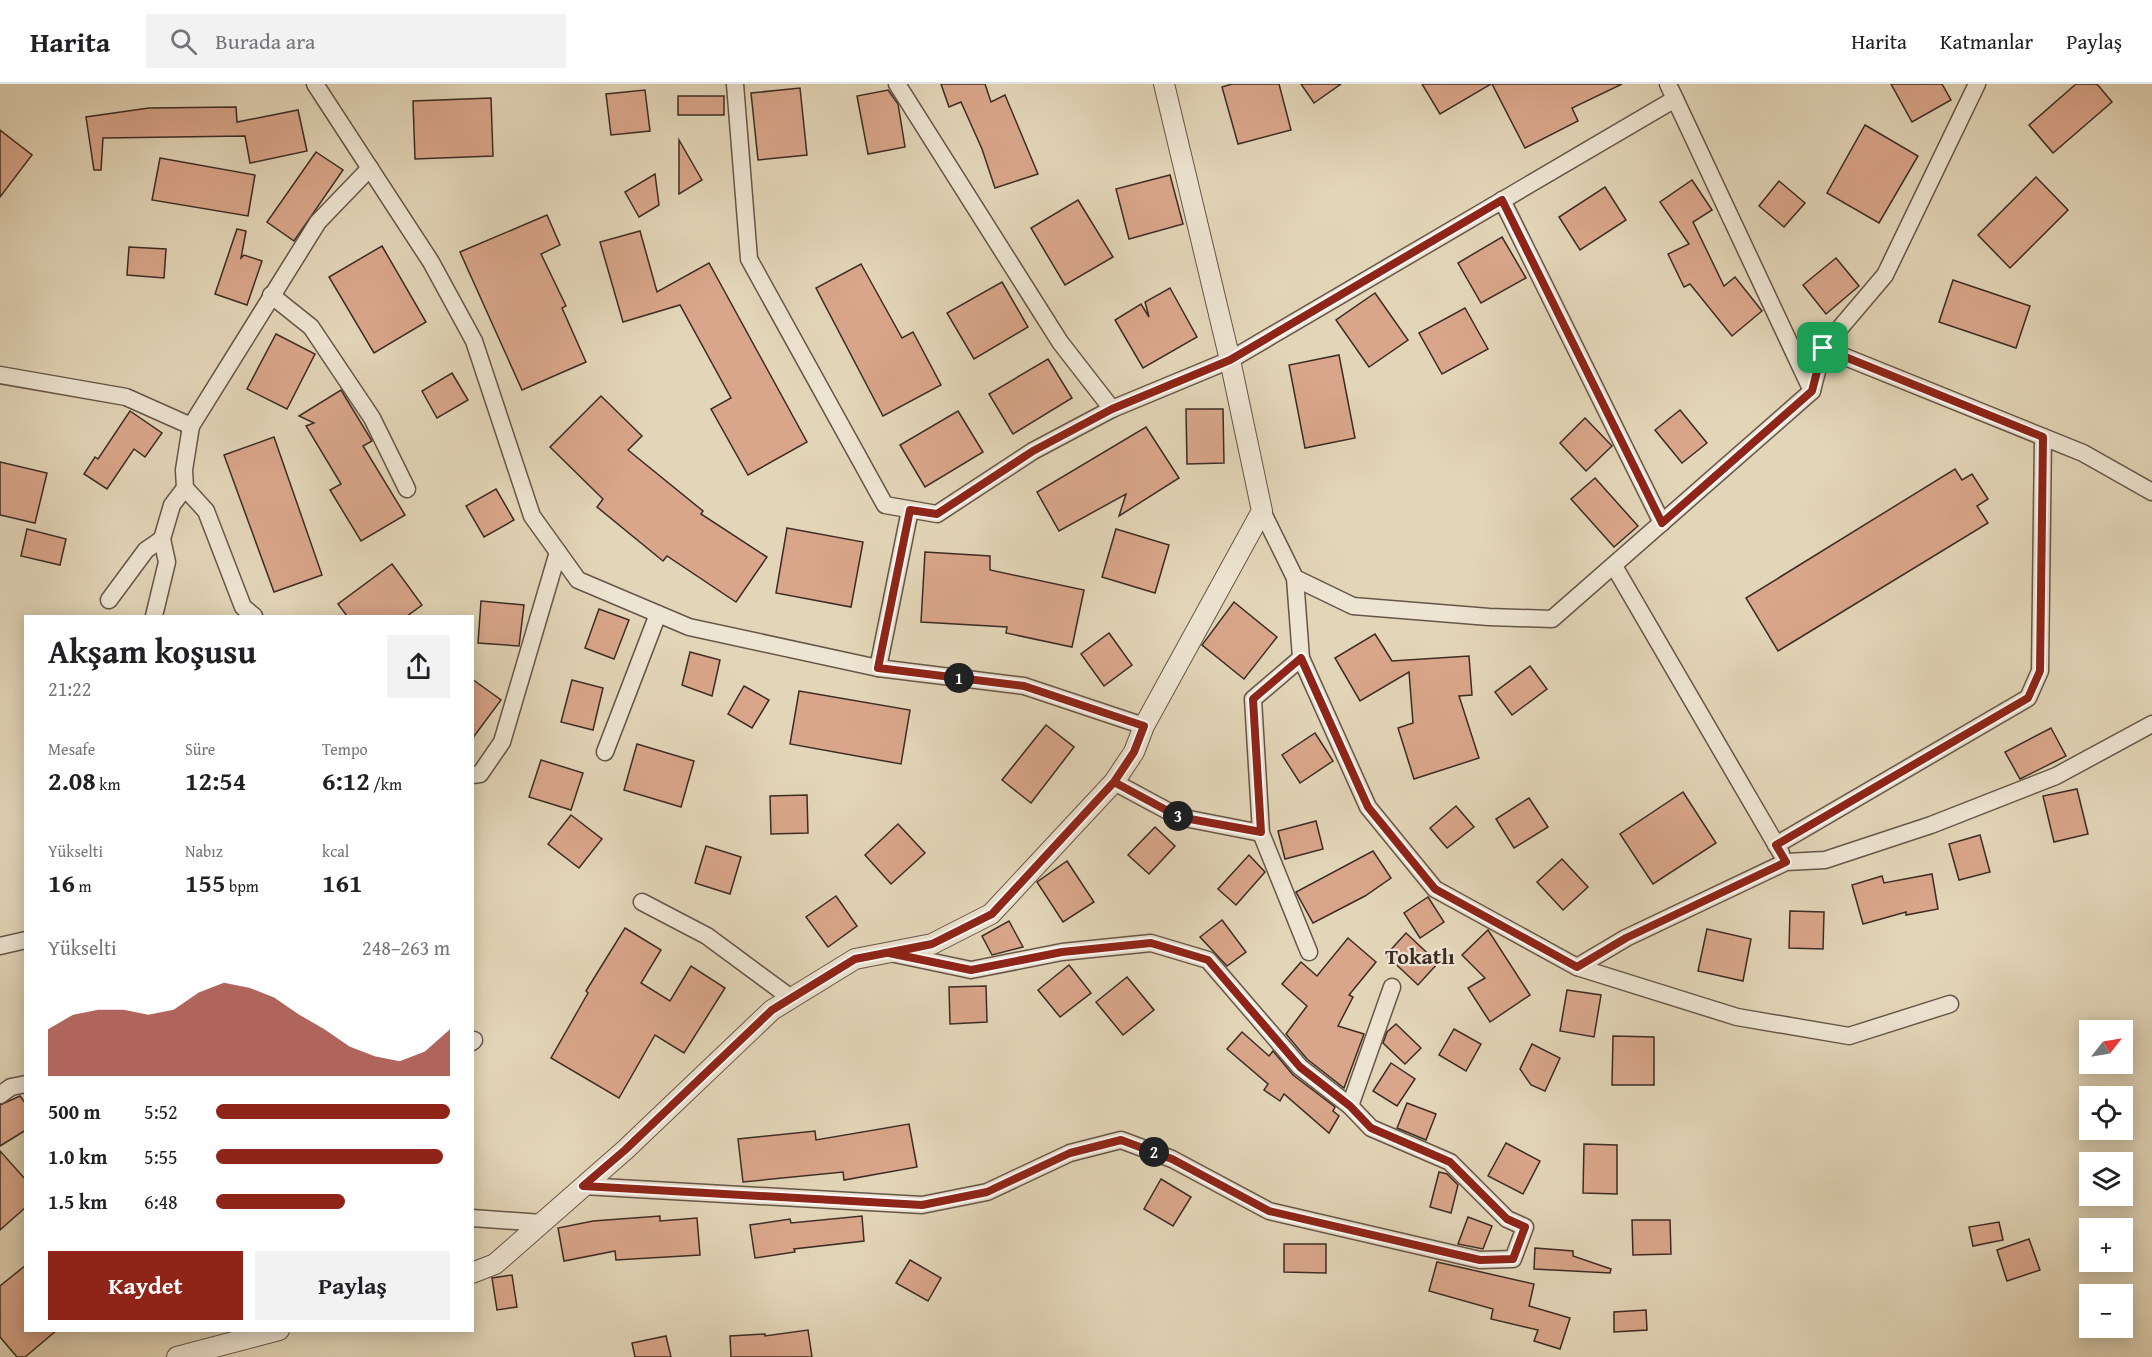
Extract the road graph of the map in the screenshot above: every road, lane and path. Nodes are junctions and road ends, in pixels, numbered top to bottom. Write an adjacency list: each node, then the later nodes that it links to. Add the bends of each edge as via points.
1 (315, 84): 9 (street)
2 (735, 84): 22 (street, via 748,259 885,505)
3 (897, 84): 16 (street, via 1060,342)
4 (1164, 84): 13 (street)
5 (1959, 84): 8 (street)
6 (1977, 84): 8 (street)
7 (1672, 91): 10 (street); 15 (street)
8 (1968, 103): 12 (street, via 1885,275)
9 (370, 168): 11 (street, via 318,222); 26 (street, via 431,262 474,341 532,516)
10 (1502, 200): 13 (street); 24 (street)
11 (271, 295): 17 (street); 20 (street, via 311,327 372,418)
12 (1823, 348): 15 (street); 18 (street)
13 (1230, 360): 16 (street); 23 (street)
14 (0, 375): 17 (street, via 126,397)
15 (1812, 391): 24 (street)
16 (1112, 409): 22 (street, via 1033,451 937,514)
17 (191, 426): 19 (street)
18 (2043, 437): 21 (street, via 2083,453); 41 (street, via 2040,671 2028,698)
19 (185, 489): 25 (street, via 172,505); 32 (street, via 206,511 243,607)
20 (407, 489)
21 (2152, 492)
22 (910, 510): 34 (street)
23 (1262, 511): 28 (street); 36 (street)
24 (1662, 523): 27 (street)
25 (162, 539): 29 (street, via 147,550); 31 (street, via 167,562)
26 (558, 552): 30 (street, via 578,580); 38 (street, via 502,742 480,774)
27 (1614, 566): 28 (street, via 1552,619 1353,606); 41 (street)
28 (1295, 578): 33 (street)
29 (110, 600)
30 (657, 614): 34 (street, via 690,627); 37 (street)
31 (154, 615)
32 (253, 615)
33 (1301, 658): 40 (street, via 1253,699); 48 (street, via 1368,807 1435,889)
34 (878, 668): 36 (street, via 1024,686)
35 (2152, 724): 42 (street, via 2056,776 1931,825 1825,860)
36 (1144, 726): 39 (street, via 1134,752)
37 (605, 752)
38 (474, 774)
39 (1114, 782): 40 (street, via 1179,817); 47 (street, via 992,914 932,944)
40 (1261, 832): 46 (street)
41 (1776, 845): 42 (street)
42 (1786, 862): 48 (street, via 1626,938)
43 (642, 902): 50 (street, via 707,936)
44 (24, 940): 45 (street)
45 (0, 946)
46 (1309, 952)
47 (889, 953): 50 (street, via 855,959); 54 (street, via 971,970 1062,952 1151,943 1208,960 1300,1067)
48 (1577, 967): 51 (street, via 1737,1017 1849,1036)
49 (1392, 987): 54 (street)
50 (791, 998): 55 (street, via 772,1010)
51 (1950, 1004)
52 (24, 1084): 53 (street)
53 (0, 1095)
54 (1350, 1106): 55 (street, via 1371,1128 1450,1162 1507,1219 1525,1227 1513,1259 1480,1260 1269,1211 1172,1159 1121,1140 1070,1153 987,1192 922,1205)
55 (583, 1186): 57 (street)
56 (474, 1218): 57 (street)
57 (542, 1223): 58 (street, via 495,1264)
58 (474, 1272)
59 (271, 1332): 60 (street)
60 (177, 1357)

